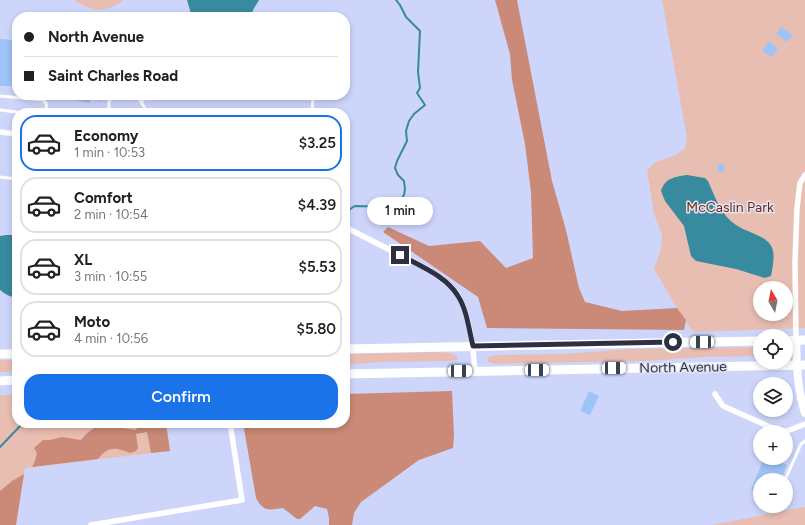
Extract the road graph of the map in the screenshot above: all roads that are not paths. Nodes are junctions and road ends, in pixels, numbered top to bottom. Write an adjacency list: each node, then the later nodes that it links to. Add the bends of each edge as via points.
1 (0, 96): 2 (lane)
2 (12, 97)
3 (142, 102): 4 (lane)
4 (145, 108)
5 (0, 110): 6 (lane)
6 (12, 111)
7 (0, 132): 8 (street)
8 (12, 133)
9 (805, 174): 13 (street, via 800,183 797,208 795,262)
10 (0, 177): 11 (lane)
11 (12, 178)
12 (350, 230): 15 (street, via 438,276 451,286 464,308)
13 (801, 340): 19 (street)
14 (753, 341): 15 (main road, North Avenue)
15 (473, 346): 16 (main road, North Avenue); 20 (street)
16 (350, 349)
17 (0, 354): 18 (main road)
18 (12, 354)
19 (801, 365): 20 (main road, North Avenue); 25 (street, via 800,394)
20 (475, 371): 21 (main road, North Avenue)
21 (350, 374)
22 (12, 380): 23 (main road)
23 (0, 381)
24 (715, 394): 26 (street, via 723,406 779,431 787,431)
25 (805, 413)
26 (805, 424)
27 (231, 428): 30 (street, via 242,500)
28 (805, 441): 29 (lane, via 801,444)
29 (788, 473)
30 (91, 525)

